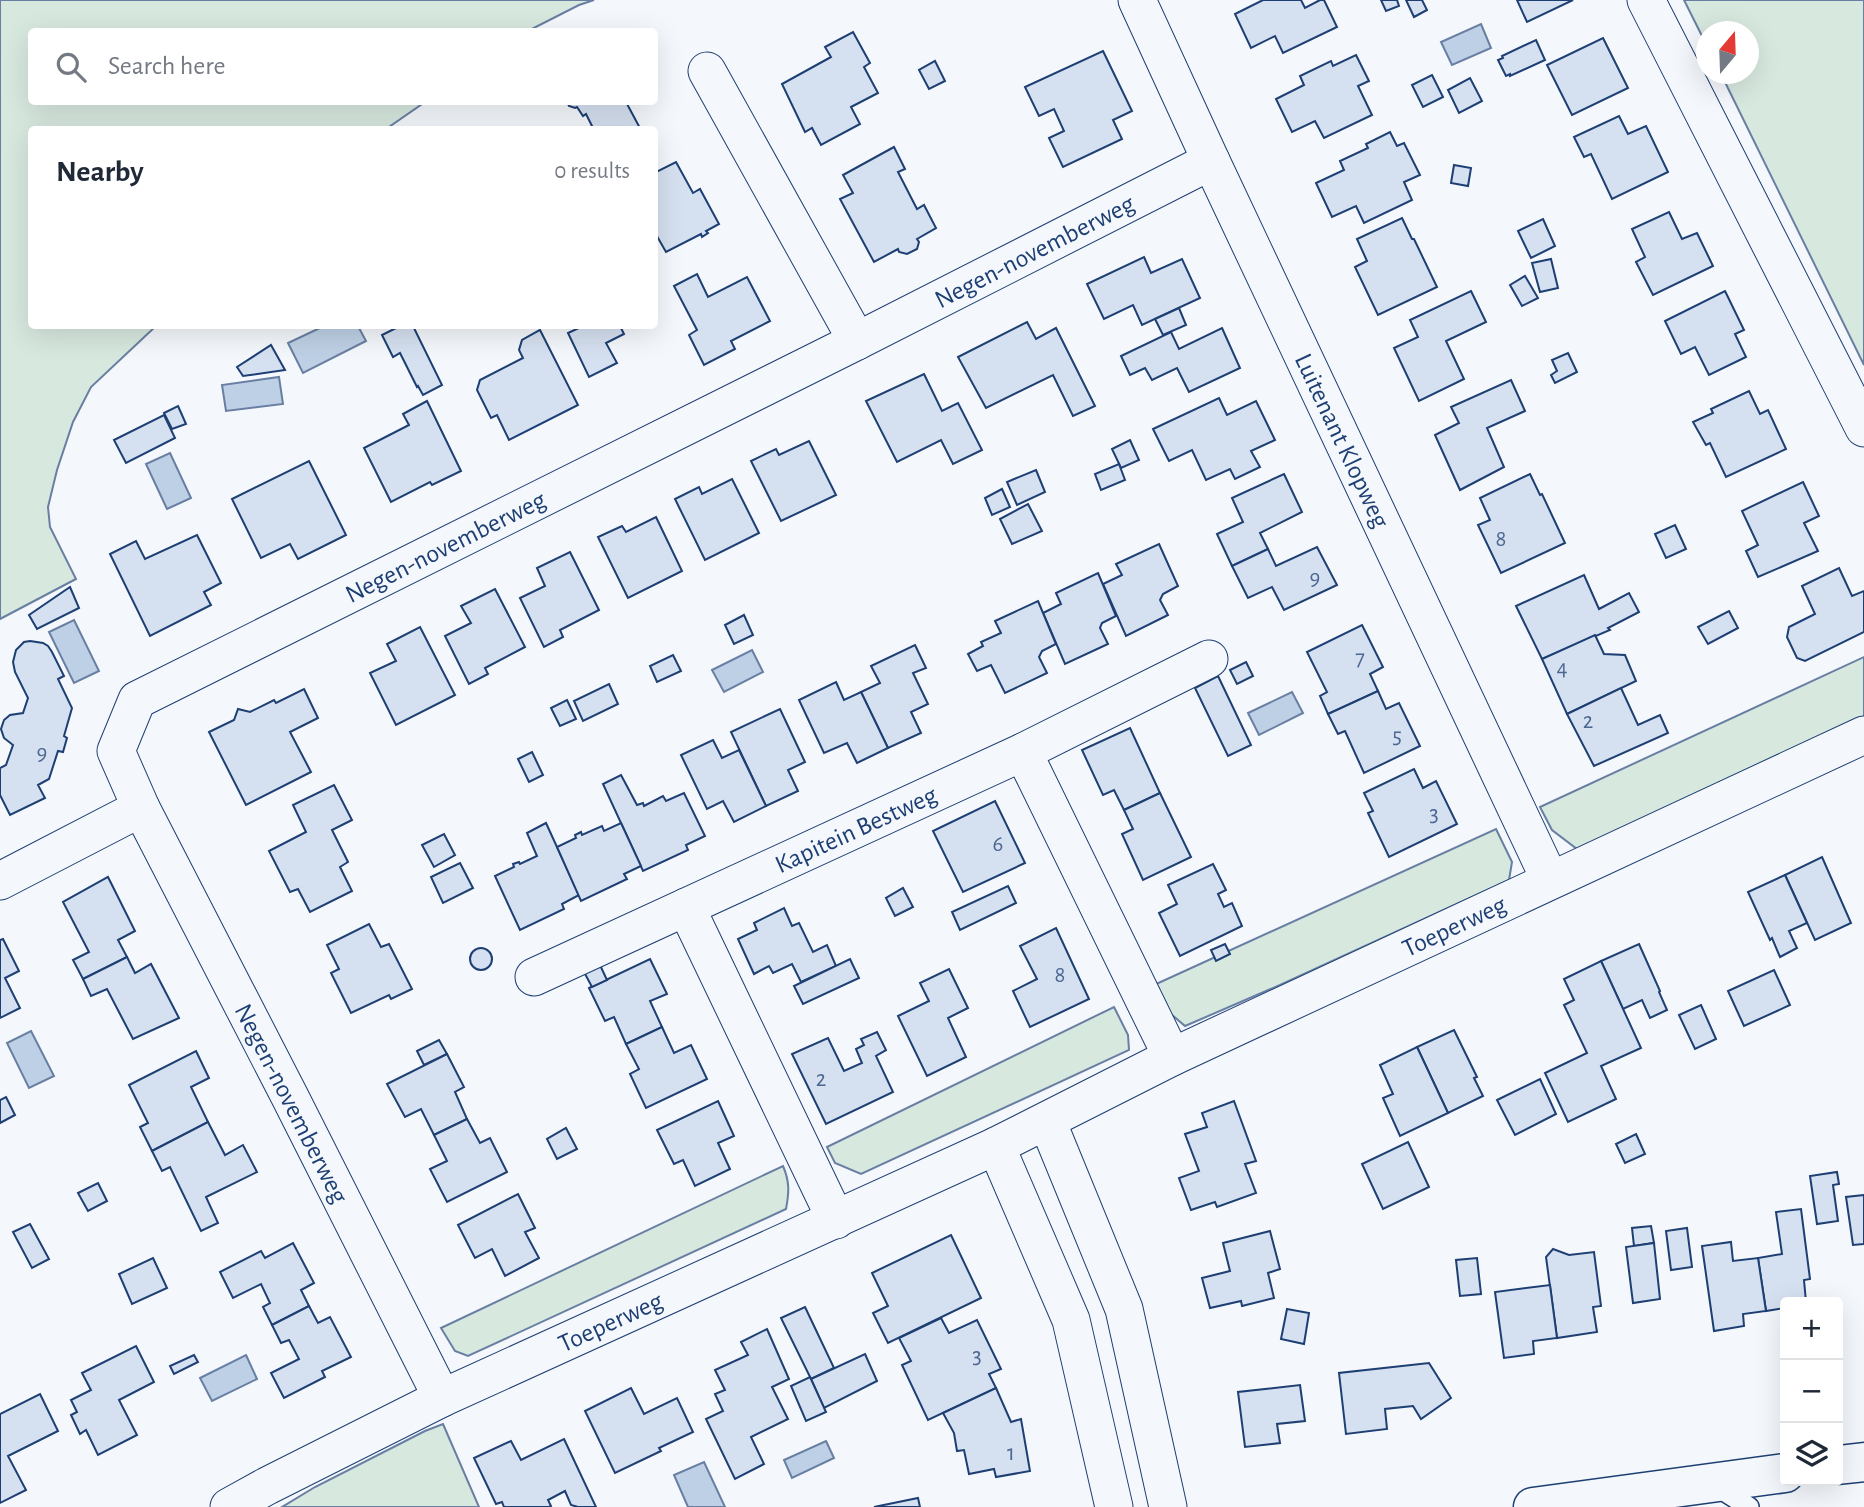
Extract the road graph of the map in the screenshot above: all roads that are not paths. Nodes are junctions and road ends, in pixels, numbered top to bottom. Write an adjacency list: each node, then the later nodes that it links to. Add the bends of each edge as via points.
1 (1137, 0): 4 (street, Luitenant Klopweg)
2 (1646, 0): 6 (street)
3 (707, 71): 5 (street)
4 (1211, 161): 5 (street, Negen-novemberweg); 11 (street, Luitenant Klopweg)
5 (858, 341): 10 (street, Negen-novemberweg, via 137,700 116,751)
6 (1864, 428)
7 (1209, 659): 9 (street, Kapitein Bestweg)
8 (1864, 734): 11 (street, Toeperweg)
9 (1023, 752): 13 (street, Kapitein Bestweg); 15 (street)
10 (141, 808): 12 (street); 19 (street, Negen-novemberweg)
11 (1550, 880): 15 (street, Toeperweg)
12 (0, 881)
13 (686, 907): 14 (street, Kapitein Bestweg); 18 (street)
14 (534, 977)
15 (1172, 1056): 16 (street, Toeperweg)
16 (1047, 1121): 17 (street, Toeperweg); 27 (street, via 1124,1309)
17 (996, 1146): 18 (street, Toeperweg); 26 (street, via 1070,1320)
18 (836, 1220): 19 (street, Toeperweg)
19 (442, 1398): 25 (street, Toeperweg)
20 (1864, 1461): 21 (main road)
21 (1843, 1464)
22 (1780, 1474): 23 (main road)
23 (1713, 1484): 24 (main road); 29 (lane)
24 (1654, 1499): 28 (main road)
25 (229, 1507)
26 (1114, 1507)
27 (1168, 1507)
28 (1533, 1507)
29 (1749, 1507)

